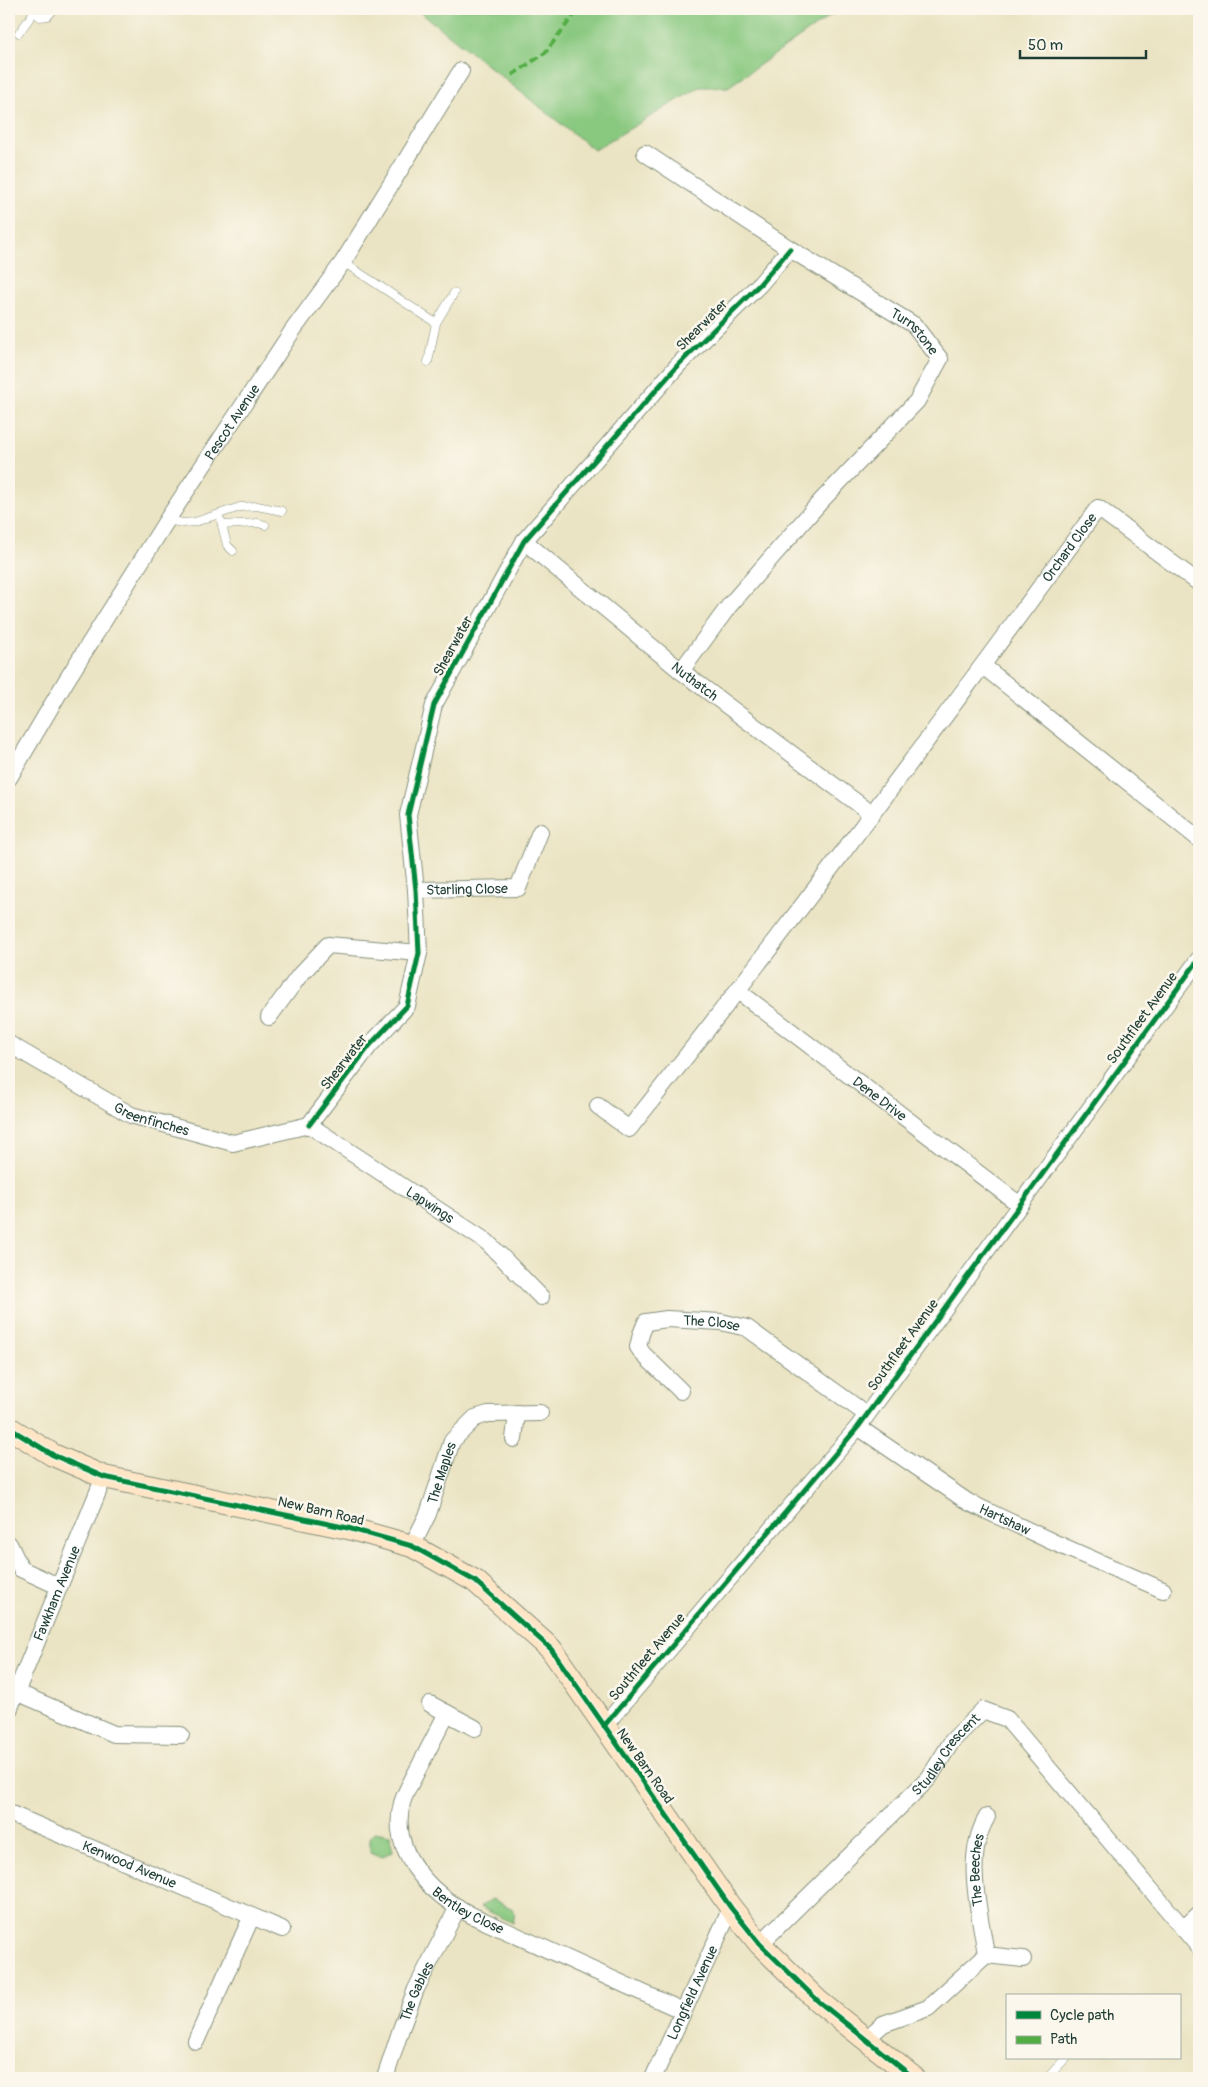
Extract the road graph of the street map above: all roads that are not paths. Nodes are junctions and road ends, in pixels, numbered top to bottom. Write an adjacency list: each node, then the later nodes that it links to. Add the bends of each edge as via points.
1 (54, 9): 2 (lane, via 48,16 40,17)
2 (33, 10): 3 (lane)
3 (19, 33)
4 (461, 71): 7 (street, Pescot Avenue)
5 (645, 153): 6 (street, Turnstone)
6 (790, 249): 16 (street, Shearwater, via 760,284 679,364); 20 (street, Turnstone, via 914,325 940,359 917,402 815,508 730,606)
7 (343, 262): 9 (lane); 13 (street, Pescot Avenue, via 293,330)
8 (454, 293): 9 (lane)
9 (436, 323): 10 (lane)
10 (428, 362)
11 (282, 511): 12 (lane, via 257,506 240,507)
12 (220, 514): 13 (lane, via 194,522); 15 (lane)
13 (167, 520): 21 (street, Pescot Avenue, via 66,680)
14 (265, 525): 15 (lane, via 258,522)
15 (222, 526): 17 (lane, via 227,545)
16 (524, 540): 20 (street, Nuthatch); 25 (street, Shearwater, via 434,705 408,814)
17 (233, 551)
18 (1199, 583): 19 (street, Orchard Close, via 1098,508)
19 (983, 666): 22 (street, Orchard Close); 24 (street)
20 (681, 671): 22 (street, Nuthatch)
21 (9, 778)
22 (872, 814): 28 (street)
23 (540, 832): 25 (street, Starling Close, via 518,888)
24 (1199, 839)
25 (416, 890): 26 (street, Shearwater)
26 (419, 953): 29 (street, via 328,945 299,976); 32 (street, Shearwater, via 407,1006 370,1045)
27 (1199, 959): 33 (street, Southfleet Avenue)
28 (738, 992): 31 (street, via 629,1129); 33 (street, Dene Drive)
29 (269, 1017)
30 (9, 1044): 32 (street, Greenfinches, via 131,1115 233,1143)
31 (598, 1106)
32 (309, 1125): 34 (street, Lapwings, via 487,1242)
33 (1020, 1205): 38 (street, Southfleet Avenue)
34 (541, 1297)
35 (681, 1391): 38 (street, The Close, via 638,1346 646,1322 667,1319 721,1322 747,1328)
36 (518, 1413): 37 (street, The Maples); 40 (street); 43 (street, The Maples, via 475,1418 452,1441 428,1514)
37 (540, 1413)
38 (862, 1420): 45 (street, Hartshaw, via 968,1502); 50 (street, Southfleet Avenue)
39 (9, 1428): 41 (street, New Barn Road, via 53,1455)
40 (514, 1439)
41 (104, 1476): 43 (street, New Barn Road, via 348,1528); 44 (street, Fawkham Avenue)
42 (9, 1544): 44 (street, via 21,1569)
43 (412, 1546): 50 (street, New Barn Road, via 475,1581 551,1649)
44 (58, 1586): 46 (street, Fawkham Avenue)
45 (1163, 1590)
46 (16, 1692): 48 (street, Fawkham Avenue); 52 (street, via 114,1734)
47 (430, 1704): 49 (street)
48 (9, 1710)
49 (446, 1713): 51 (street); 55 (street, Bentley Close, via 402,1800 400,1825 411,1864)
50 (604, 1726): 56 (street, New Barn Road)
51 (475, 1728)
52 (181, 1735)
53 (9, 1813): 58 (street, Kenwood Avenue)
54 (987, 1817): 63 (street, The Beeches, via 979,1831 974,1855)
55 (458, 1907): 65 (street, Bentley Close); 69 (street, The Gables, via 416,1989)
56 (731, 1908): 61 (street, New Barn Road); 65 (street, Longfield Avenue)
57 (1199, 1914): 59 (street)
58 (251, 1918): 60 (street, Kenwood Avenue); 67 (street)
59 (1182, 1929): 61 (street, Studley Crescent, via 1007,1719 983,1710 952,1741 929,1778); 62 (street, Studley Crescent)
60 (282, 1930)
61 (760, 1944): 66 (street, New Barn Road, via 818,2001)
62 (1199, 1946)
63 (986, 1955): 64 (street); 66 (street, via 928,2008 883,2024)
64 (1023, 1959)
65 (683, 2012): 70 (street, Longfield Avenue)
66 (865, 2040): 71 (street, New Barn Road)
67 (196, 2041)
68 (1064, 2060): 72 (lane)
69 (385, 2078)
70 (653, 2078)
71 (914, 2078)
72 (1048, 2078)

